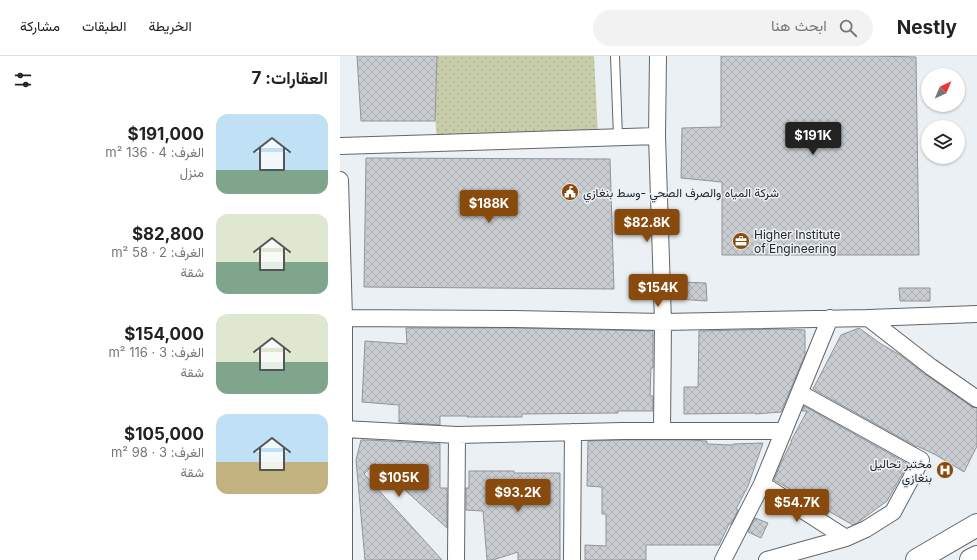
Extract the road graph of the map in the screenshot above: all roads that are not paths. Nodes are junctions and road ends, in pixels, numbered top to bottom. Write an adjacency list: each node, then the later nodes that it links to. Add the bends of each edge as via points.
1 (615, 56): 4 (lane)
2 (658, 56): 3 (street)
3 (657, 136): 4 (street); 11 (street)
4 (618, 137): 5 (street)
5 (340, 146)
6 (340, 180): 8 (street)
7 (977, 314): 10 (street)
8 (342, 318): 11 (street); 14 (street)
9 (830, 318): 10 (street); 11 (street); 12 (street)
10 (868, 318): 13 (street)
11 (663, 322): 15 (street)
12 (800, 393): 16 (street); 21 (street, via 921,460 893,512)
13 (977, 399)
14 (344, 429): 18 (street); 23 (street)
15 (662, 431): 16 (street); 17 (street)
16 (784, 431): 19 (street)
17 (573, 432): 18 (street); 25 (street)
18 (457, 435): 24 (street)
19 (762, 484): 21 (street); 26 (street)
20 (975, 524): 28 (main road)
21 (846, 538): 27 (street)
22 (977, 557): 29 (main road)
23 (344, 560)
24 (456, 560)
25 (572, 560)
26 (723, 560)
27 (767, 560)
28 (918, 560)
29 (971, 560)

